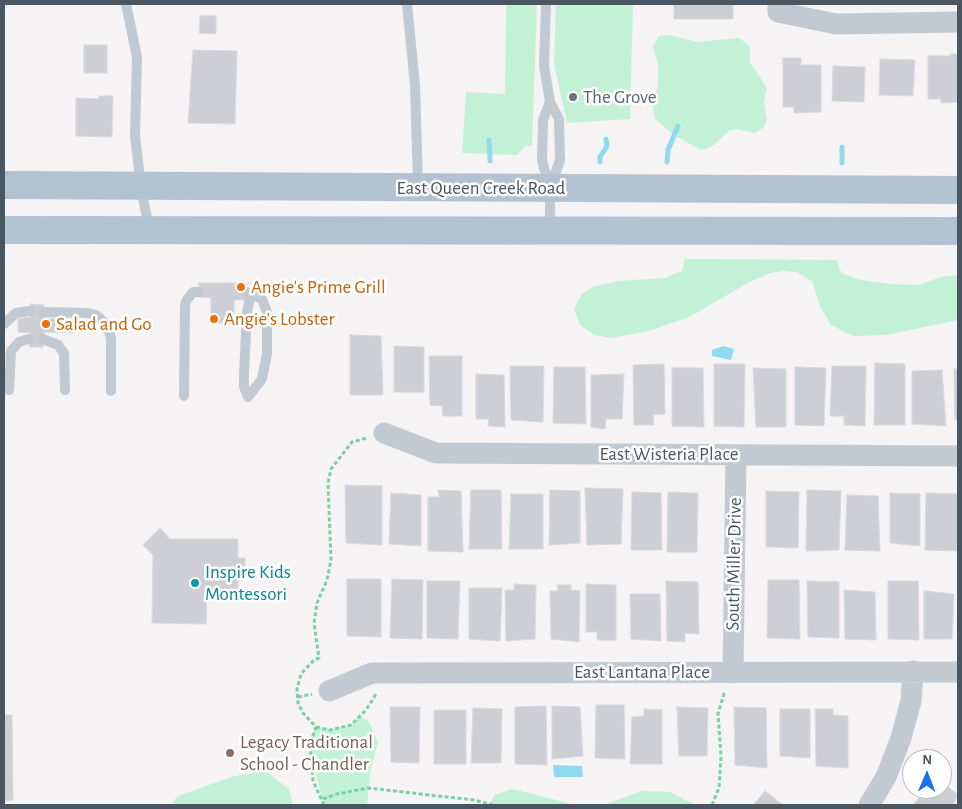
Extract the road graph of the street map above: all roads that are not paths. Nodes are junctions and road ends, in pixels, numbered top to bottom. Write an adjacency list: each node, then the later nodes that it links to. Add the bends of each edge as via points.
1 (126, 4): 8 (lane, via 138,57 135,136)
2 (407, 4): 10 (lane, via 415,85)
3 (546, 4): 6 (lane, via 544,66)
4 (778, 8): 5 (street, via 836,24)
5 (958, 22)
6 (550, 102): 9 (lane, via 543,120 542,161); 9 (lane, via 559,119 560,160)
7 (4, 185): 8 (main road, East Queen Creek Road)
8 (141, 186): 10 (main road, East Queen Creek Road); 13 (lane)
9 (550, 188): 10 (main road, East Queen Creek Road); 11 (main road, East Queen Creek Road); 14 (lane)
10 (418, 189)
11 (958, 190)
12 (4, 230): 13 (main road)
13 (150, 230): 14 (main road)
14 (550, 230): 15 (main road)
15 (958, 231)
16 (199, 292): 26 (lane, via 193,292 185,306)
17 (249, 292): 17 (lane, via 262,299 267,312 267,354 262,379 248,396 244,374)
18 (30, 311): 20 (lane, via 16,313)
19 (44, 312): 25 (lane, via 88,313 96,315 107,325 111,338)
20 (4, 324)
21 (29, 339): 23 (lane, via 19,342 11,351)
22 (43, 339): 24 (lane, via 58,344 64,353)
23 (9, 390)
24 (65, 390)
25 (111, 391)
26 (184, 396)
27 (384, 433): 28 (street, East Wisteria Place, via 436,454)
28 (736, 455): 29 (street, East Wisteria Place); 31 (street, South Miller Drive)
29 (958, 456)
30 (913, 671): 31 (street, East Lantana Place); 32 (street, East Lantana Place); 34 (street, via 911,701 901,738 886,777)
31 (729, 672): 33 (street, East Lantana Place, via 372,673)
32 (958, 672)
33 (329, 691)
34 (869, 805)

